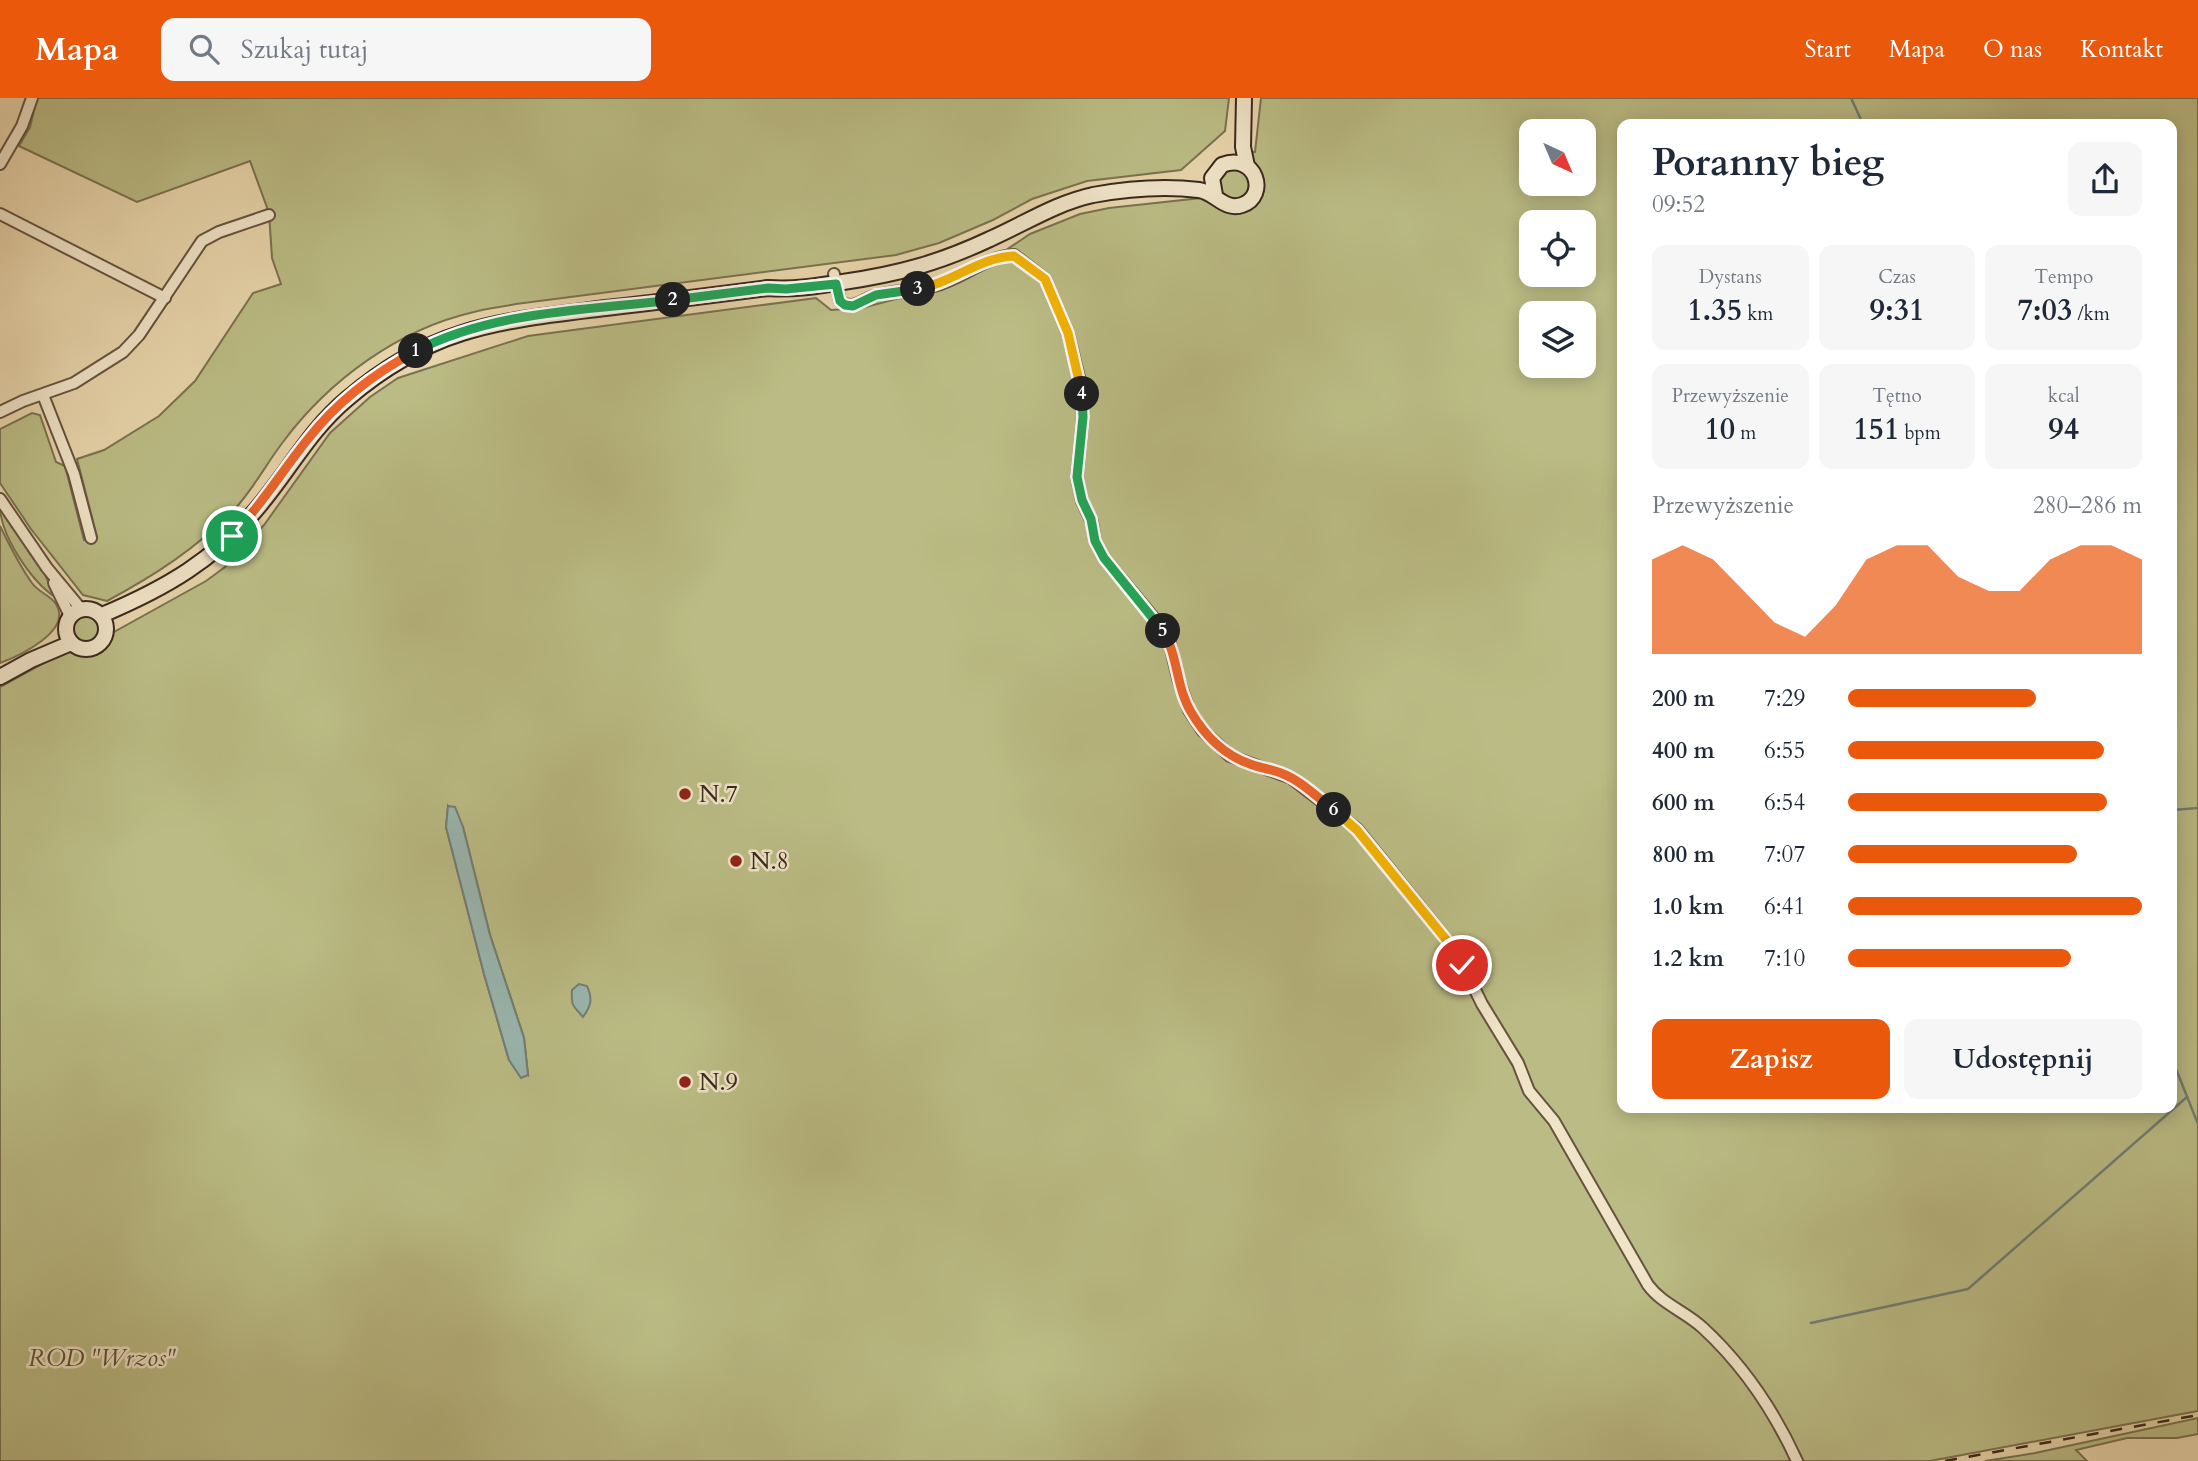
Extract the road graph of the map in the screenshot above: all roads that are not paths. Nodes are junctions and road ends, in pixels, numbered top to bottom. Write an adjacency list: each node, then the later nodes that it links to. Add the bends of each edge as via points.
1 (32, 98): 5 (street)
2 (1244, 98): 3 (main road)
3 (1242, 113): 4 (main road); 6 (main road)
4 (1230, 162): 6 (main road); 7 (main road)
5 (0, 164)
6 (1247, 166): 9 (main road, via 1254,173 1256,186 1247,202 1228,206)
7 (1214, 174): 8 (main road); 9 (main road)
8 (1165, 188): 9 (main road); 12 (main road, via 1073,200 990,240 894,275)
9 (1215, 195)
10 (0, 214): 13 (street)
11 (269, 215): 13 (street, via 202,241)
12 (835, 279): 19 (main road, via 514,319 432,343 347,398 308,438 232,536 186,573); 22 (street, via 840,301 853,306 876,295 936,286 1001,256 1014,256 1045,279 1068,333 1082,390 1077,477 1095,541 1168,640 1189,710 1203,731 1230,756 1281,773 1344,817 1411,896 1457,953 1529,1091 1553,1121 1647,1286 1706,1330 1750,1381)
13 (165, 298): 14 (street, via 139,335 116,357 74,383)
14 (43, 395): 15 (street); 17 (street, via 72,469)
15 (0, 412)
16 (0, 499): 18 (street)
17 (91, 538)
18 (76, 612): 19 (main road, via 94,610); 20 (main road, via 66,624)
19 (104, 620): 20 (main road, via 102,642 93,648 81,649)
20 (69, 638): 21 (main road)
21 (0, 677)
22 (1797, 1461)

